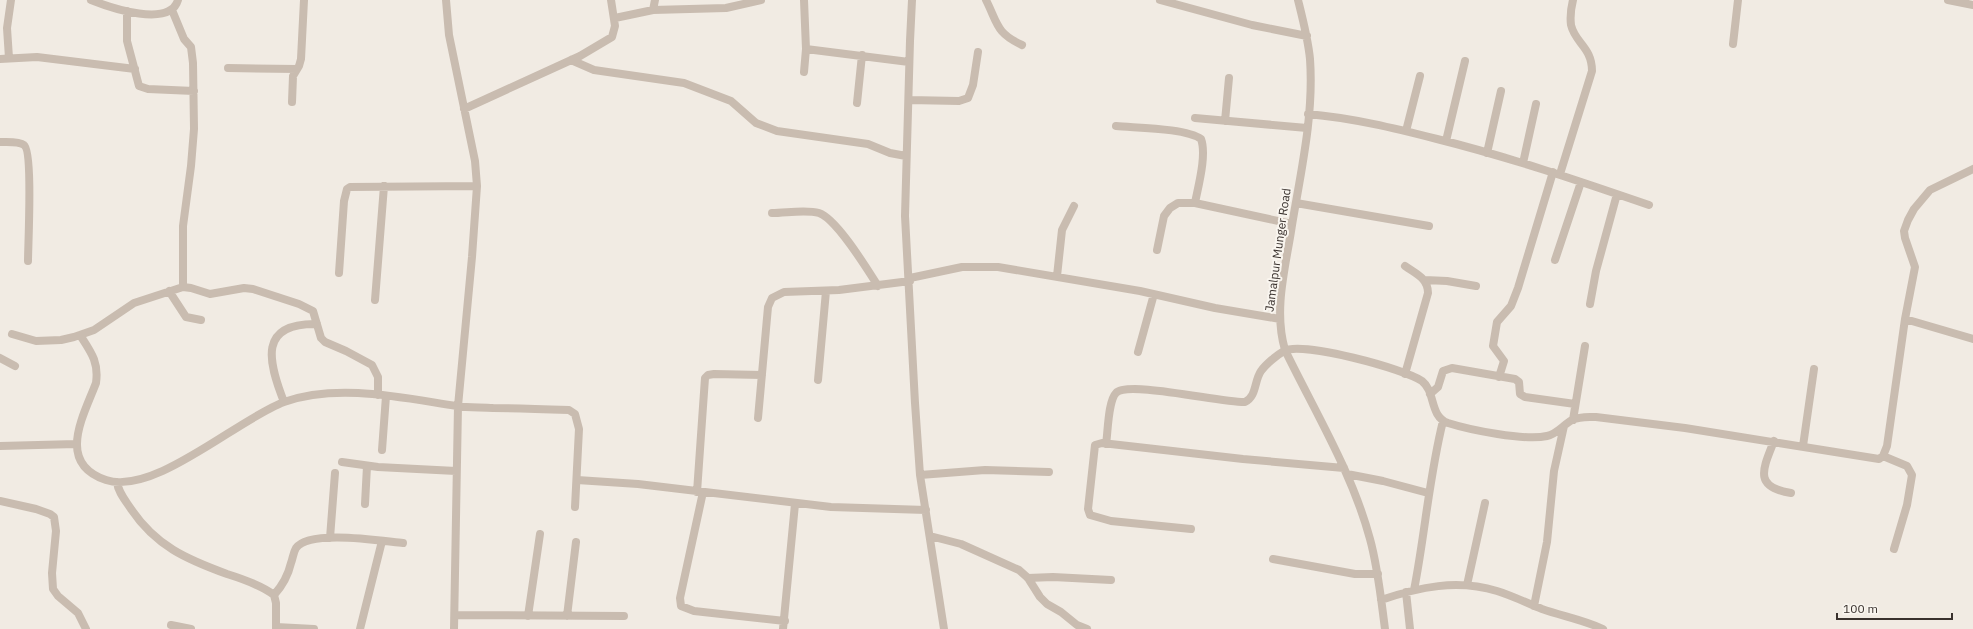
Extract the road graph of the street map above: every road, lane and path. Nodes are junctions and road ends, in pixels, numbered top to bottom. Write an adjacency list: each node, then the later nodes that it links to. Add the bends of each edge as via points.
1 (11, 0): 28 (street, via 7,28)
2 (91, 0): 20 (street)
3 (178, 0): 18 (street)
4 (304, 0): 35 (street, via 301,59)
5 (446, 0): 45 (street, via 449,35)
6 (611, 0): 21 (street)
7 (655, 0): 19 (street)
8 (761, 0): 19 (street, via 726,8)
9 (804, 0): 25 (street)
10 (912, 0): 32 (street)
11 (986, 0): 24 (street, via 999,29)
12 (1160, 0): 22 (street, via 1252,25)
13 (1298, 0): 22 (street, Jamalpur Munger Road)
14 (1573, 0): 58 (street, via 1571,25 1591,57 1592,71)
15 (1738, 0): 23 (street)
16 (1948, 0): 17 (street)
17 (1973, 5)
18 (172, 10): 20 (street, via 166,14); 39 (street, via 181,34 192,52)
19 (653, 10): 21 (street)
20 (127, 11): 34 (street, via 127,41)
21 (615, 18): 30 (street, via 612,37)
22 (1307, 36): 46 (street, Jamalpur Munger Road, via 1310,77)
23 (1733, 44)
24 (1022, 45)
25 (806, 49): 27 (street); 36 (street)
26 (978, 52): 41 (street, via 968,98 959,101)
27 (862, 55): 32 (street); 43 (street)
28 (9, 58): 29 (street); 34 (street, via 37,57)
29 (0, 59)
30 (571, 60): 45 (street); 55 (street, via 602,71 684,83 731,101 756,122 777,131 814,138 862,142)
31 (1465, 61): 52 (street)
32 (909, 62): 41 (street)
33 (228, 68): 35 (street)
34 (135, 69): 39 (street, via 137,83 143,88)
35 (297, 69): 42 (street, via 292,82)
36 (804, 72)
37 (1420, 76): 51 (street)
38 (1229, 78): 48 (street)
39 (194, 91): 80 (street, via 191,166 183,226)
40 (1501, 92): 54 (street)
41 (909, 100): 55 (street)
42 (292, 102)
43 (857, 103)
44 (1536, 104): 56 (street)
45 (464, 109): 61 (street, via 475,161)
46 (1308, 114): 50 (street, Jamalpur Munger Road); 51 (street, via 1364,121)
47 (1195, 118): 48 (street)
48 (1225, 121): 50 (street)
49 (1116, 126): 63 (street, via 1179,132 1201,140 1203,155)
50 (1307, 128): 64 (street, Jamalpur Munger Road)
51 (1406, 131): 52 (street)
52 (1446, 141): 54 (street)
53 (0, 142): 72 (street, via 21,144 28,149)
54 (1487, 152): 56 (street)
55 (906, 156): 76 (street, via 905,216)
56 (1523, 163): 58 (street)
57 (1973, 170): 87 (street, via 1930,190 1908,220 1904,231 1905,238 1915,267)
58 (1556, 173): 59 (street); 101 (street, via 1513,301 1497,322 1493,346 1504,361)
59 (1581, 182): 62 (street); 71 (street)
60 (384, 186): 61 (street); 74 (street, via 347,189); 84 (street)
61 (477, 186): 107 (street)
62 (1617, 194): 65 (street); 85 (street, via 1596,271)
63 (1195, 203): 68 (street); 70 (street, via 1178,203 1170,208 1164,216)
64 (1296, 203): 68 (street, Jamalpur Munger Road); 69 (street)
65 (1649, 205)
66 (1074, 206): 75 (street, via 1062,230)
67 (772, 213): 78 (street, via 812,212 826,217 846,240)
68 (1292, 224): 86 (street, Jamalpur Munger Road)
69 (1429, 226)
70 (1157, 250)
71 (1555, 260)
72 (28, 261)
73 (1405, 266): 77 (street)
74 (339, 273)
75 (1057, 276): 76 (street, via 980,266 962,267); 83 (street)
76 (910, 280): 78 (street); 125 (street)
77 (1425, 280): 79 (street, via 1452,281); 99 (street, via 1428,293)
78 (878, 286): 82 (street)
79 (1476, 286)
80 (183, 287): 81 (street); 89 (street, via 210,294 244,288 253,289 308,308 313,311)
81 (169, 291): 88 (street, via 186,317); 91 (street, via 134,303 107,323)
82 (826, 291): 100 (street, via 784,292 769,302); 102 (street)
83 (1154, 294): 86 (street); 95 (street)
84 (375, 300)
85 (1590, 304)
86 (1280, 319): 94 (street, Jamalpur Munger Road)
87 (1905, 319): 92 (street); 118 (street, via 1887,446)
88 (201, 320)
89 (317, 324): 104 (street, via 321,338 325,342 372,365 378,377); 105 (street, via 291,326 281,332 273,342 274,376)
90 (12, 334): 91 (street, via 28,340 46,341)
91 (80, 335): 113 (street, via 95,360 97,374)
92 (1973, 339)
93 (1585, 346): 106 (street)
94 (1285, 350): 99 (street, via 1321,351 1369,361); 114 (street, via 1261,371 1253,395 1245,402 1120,390 1114,395); 122 (street, Jamalpur Munger Road)
95 (1138, 352)
96 (0, 358): 97 (street)
97 (15, 366)
98 (1814, 369): 116 (street)
99 (1405, 374): 103 (street, via 1422,381)
100 (762, 375): 108 (street); 128 (street, via 714,374 704,378)
101 (1499, 377): 103 (street, via 1448,368 1443,371 1438,387); 106 (street, via 1518,380 1520,394 1525,397)
102 (818, 380)
103 (1430, 394): 110 (street, via 1435,412)
104 (382, 396): 105 (street, via 318,394); 107 (street, via 423,399); 117 (street)
105 (284, 402): 127 (street, via 260,413 186,460 140,480)
106 (1575, 404): 109 (street)
107 (458, 406): 121 (street); 126 (street, via 564,410 575,414 579,429)
108 (758, 418)
109 (1573, 420): 111 (street); 112 (street, via 1582,417 1625,420)
110 (1443, 421): 111 (street, via 1508,435 1538,437 1548,436); 129 (street)
111 (1564, 426): 153 (street, via 1554,471 1547,542)
112 (1774, 442): 116 (street); 130 (street, via 1766,460 1763,476 1771,487)
113 (76, 444): 115 (street); 127 (street, via 79,459 89,471)
114 (1106, 444): 122 (street); 137 (street, via 1098,444 1094,449 1088,509 1090,515 1111,521)
115 (0, 446)
116 (1803, 446): 118 (street, via 1873,459)
117 (382, 450)
118 (1883, 456): 144 (street, via 1906,466 1912,475)
119 (342, 462): 120 (street)
120 (367, 466): 121 (street); 133 (street)
121 (456, 471): 154 (street)
122 (1346, 471): 129 (street); 146 (street, Jamalpur Munger Road, via 1367,528)
123 (1049, 472): 125 (street, via 985,470)
124 (335, 473): 140 (street)
125 (920, 475): 136 (street)
126 (577, 480): 128 (street); 135 (street)
127 (117, 482): 151 (street, via 123,497 136,516 175,553 240,578)
128 (700, 492): 134 (street); 159 (street, via 680,606 694,611)
129 (1428, 493): 150 (street, via 1424,540)
130 (1791, 493)
131 (0, 501): 161 (street, via 36,509 54,517 56,531 53,588 58,596 78,613)
132 (1485, 503): 149 (street)
133 (365, 504)
134 (795, 504): 136 (street); 159 (street)
135 (575, 507)
136 (926, 510): 139 (street)
137 (1191, 529)
138 (540, 534): 155 (street)
139 (930, 536): 147 (street, via 961,544 1019,570); 166 (street)
140 (330, 538): 141 (street); 151 (street, via 317,538 298,546 288,576)
141 (382, 541): 143 (street); 164 (street)
142 (576, 542): 156 (street)
143 (403, 543)
144 (1894, 549)
145 (1273, 559): 146 (street, via 1355,574)
146 (1378, 574): 152 (street, Jamalpur Munger Road)
147 (1028, 578): 148 (street); 167 (street, via 1040,598 1047,604 1077,625)
148 (1111, 580)
149 (1467, 585): 150 (street, via 1451,584); 153 (street, via 1497,591)
150 (1410, 591): 152 (street); 169 (street)
151 (274, 595): 160 (street)
152 (1381, 600): 168 (street, Jamalpur Munger Road)
153 (1534, 606): 170 (street)
154 (455, 615): 155 (street); 165 (street)
155 (528, 616): 156 (street)
156 (567, 616): 157 (street)
157 (624, 616)
158 (171, 625): 162 (street)
159 (784, 625)
160 (276, 628): 163 (street)
161 (86, 629)
162 (191, 629)
163 (314, 629)
164 (360, 629)
165 (454, 629)
166 (944, 629)
167 (1088, 629)
168 (1385, 629)
169 (1410, 629)
170 (1603, 629)

